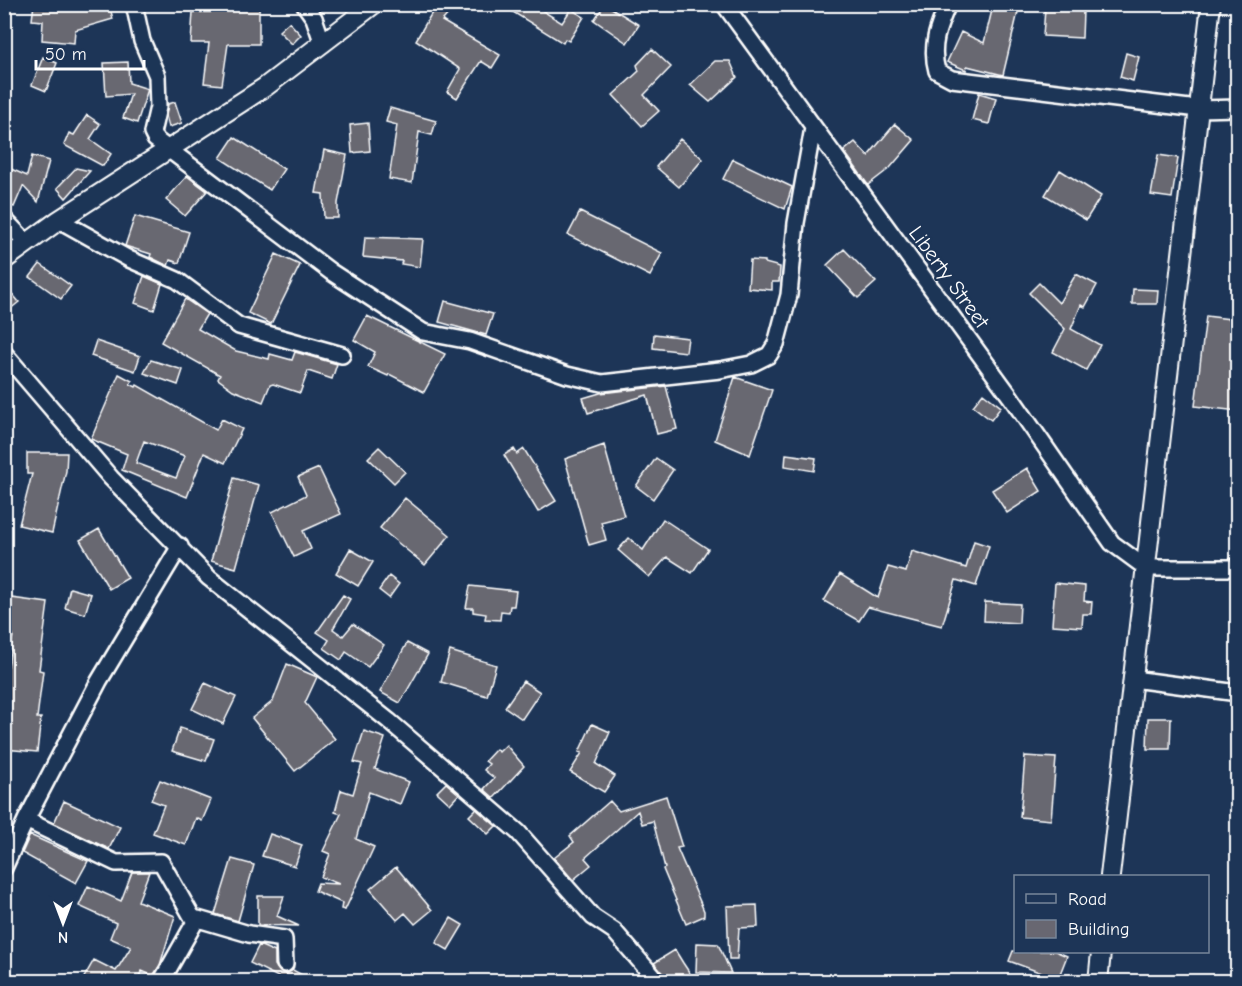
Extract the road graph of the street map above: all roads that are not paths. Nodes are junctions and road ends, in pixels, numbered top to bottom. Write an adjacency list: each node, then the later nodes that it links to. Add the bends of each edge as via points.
1 (134, 4): 11 (street, via 142,41 157,76 158,107 152,133 154,140)
2 (304, 4): 7 (street, via 315,18)
3 (374, 4): 7 (main road)
4 (724, 4): 10 (street, Liberty Street)
5 (948, 4): 9 (street, via 936,32 934,59 937,71 952,79)
6 (1210, 4): 9 (main road)
7 (323, 44): 11 (main road)
8 (1238, 108): 9 (street)
9 (1198, 109): 19 (main road)
10 (813, 128): 11 (street, via 796,223 789,295 776,344 769,355 750,364 720,370 602,383 470,341 423,332 331,272); 19 (street, Liberty Street, via 1010,396 1112,543)
11 (169, 150): 13 (main road)
12 (4, 219): 14 (street)
13 (59, 220): 14 (main road); 17 (street, via 129,259 177,280 239,326)
14 (27, 243): 15 (main road)
15 (4, 260)
16 (4, 353): 18 (street, via 111,478)
17 (342, 355)
18 (180, 546): 23 (street, via 99,681); 30 (street, via 209,578 389,721 518,832 593,917 614,932)
19 (1146, 568): 20 (street); 21 (main road)
20 (1238, 568)
21 (1133, 680): 22 (street); 25 (main road)
22 (1238, 693)
23 (26, 820): 24 (street); 26 (street, via 116,863 161,862)
24 (4, 868)
25 (1110, 875)
26 (195, 922): 28 (street, via 198,919 249,934 284,939); 29 (street)
27 (1101, 953): 31 (main road)
28 (285, 964)
29 (161, 981)
30 (658, 981)
31 (1098, 981)

